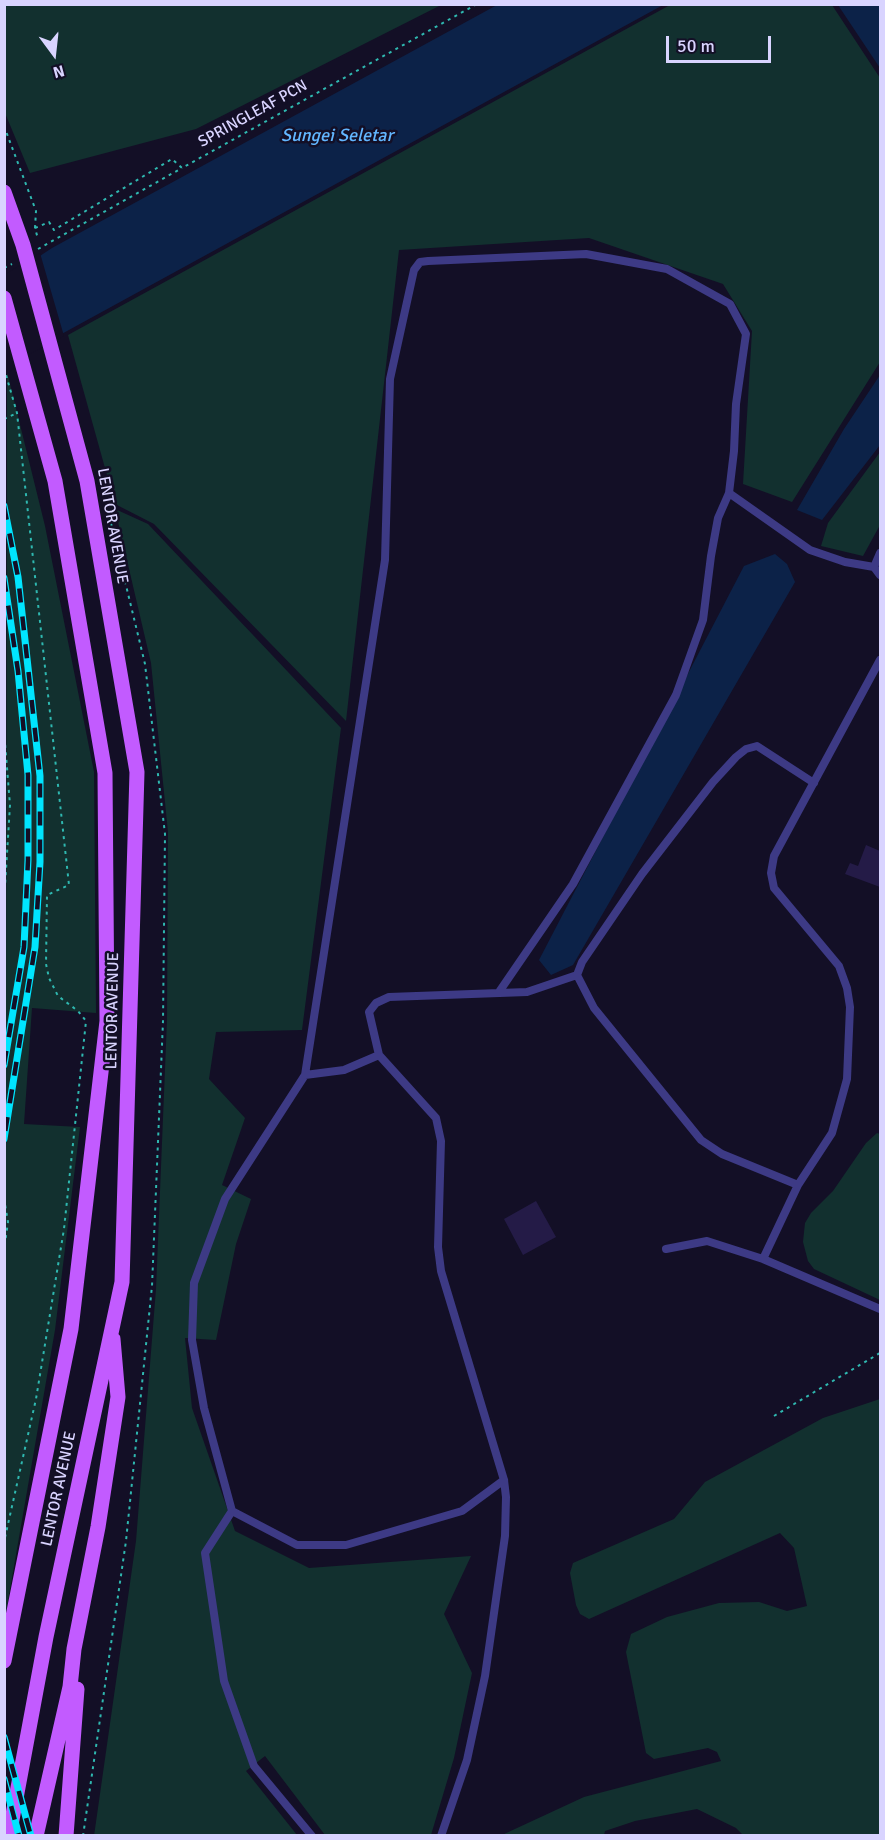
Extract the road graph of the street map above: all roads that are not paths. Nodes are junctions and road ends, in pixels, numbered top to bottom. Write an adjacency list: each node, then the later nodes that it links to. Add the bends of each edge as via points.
1 (4, 192): 17 (main road, LENTOR AVENUE, via 29,248 87,481 137,772 122,1282)
2 (4, 298): 21 (main road, LENTOR AVENUE, via 55,481 105,772 107,1021 71,1329)
3 (729, 493): 5 (lane, via 810,550); 10 (lane, via 718,518 703,620 676,695 573,884); 12 (lane, via 746,334 730,304 667,269 586,254 428,261 420,262 414,270 390,379 385,560)
4 (880, 553): 5 (lane)
5 (874, 567): 6 (lane)
6 (880, 575)
7 (880, 660): 8 (lane)
8 (814, 783): 9 (lane, via 757,746 736,757 642,874); 13 (lane, via 774,856 771,873 774,888 839,966 847,988 847,1079 832,1133)
9 (577, 975): 10 (lane, via 527,992); 13 (lane, via 594,1008 701,1140 722,1154)
10 (499, 992): 11 (lane, via 389,996 369,1012)
11 (379, 1055): 12 (lane, via 344,1070); 18 (lane, via 436,1118 441,1141 441,1270)
12 (305, 1075): 19 (lane, via 225,1199 194,1283 192,1340 204,1408)
13 (798, 1185): 15 (lane)
14 (666, 1249): 15 (lane, via 707,1242)
15 (763, 1259): 16 (lane)
16 (880, 1310)
17 (112, 1321): 20 (main road, via 118,1398); 22 (main road, LENTOR AVENUE)
18 (504, 1480): 19 (lane, via 462,1511 346,1545 297,1545); 26 (lane, via 505,1536 485,1676 467,1760)
19 (232, 1511): 25 (lane, via 205,1553 224,1682 254,1766)
20 (84, 1605): 23 (main road); 24 (main road)
21 (4, 1661)
22 (9, 1836)
23 (36, 1836)
24 (66, 1836)
25 (312, 1836)
26 (441, 1836)

